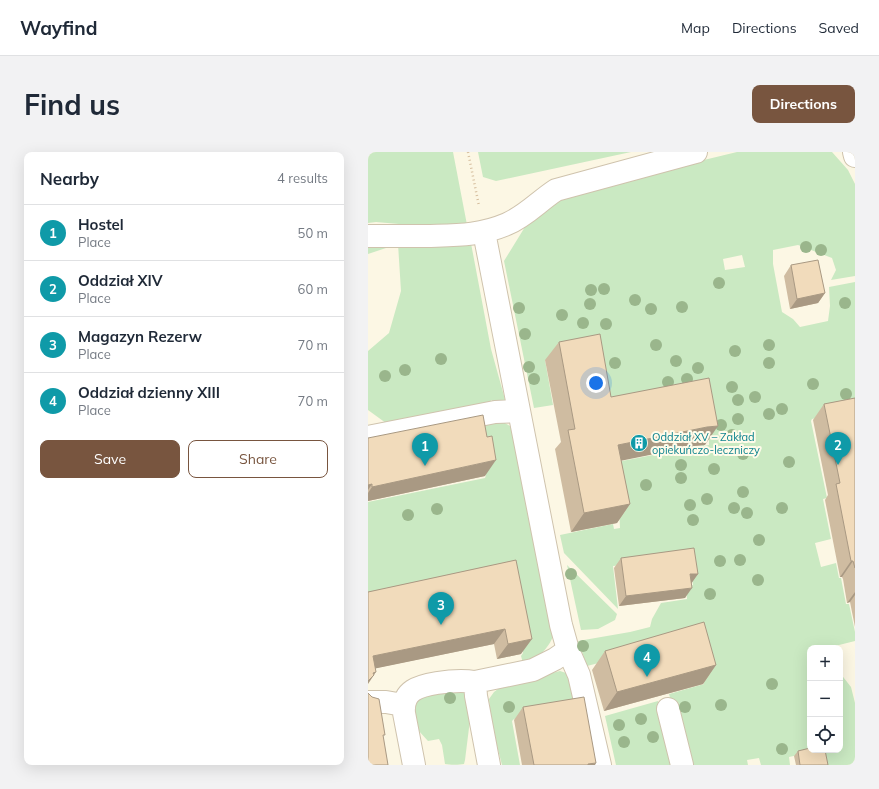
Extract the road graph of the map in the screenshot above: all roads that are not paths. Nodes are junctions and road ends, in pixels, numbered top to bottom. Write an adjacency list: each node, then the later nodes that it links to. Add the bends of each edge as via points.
1 (696, 152): 4 (lane, via 556,190 526,214 508,224)
2 (854, 152): 3 (lane)
3 (855, 156)
4 (484, 232): 5 (lane, via 468,235); 6 (lane)
5 (368, 236)
6 (519, 411): 7 (lane, via 495,412); 8 (lane)
7 (368, 437)
8 (568, 650): 9 (lane, via 533,670); 15 (lane, via 579,675)
9 (475, 682): 11 (lane, via 454,680 421,686 411,692); 14 (lane)
10 (368, 702): 11 (lane)
11 (403, 705): 13 (lane)
12 (668, 709): 16 (lane)
13 (414, 765)
14 (490, 765)
15 (600, 765)
16 (682, 765)

